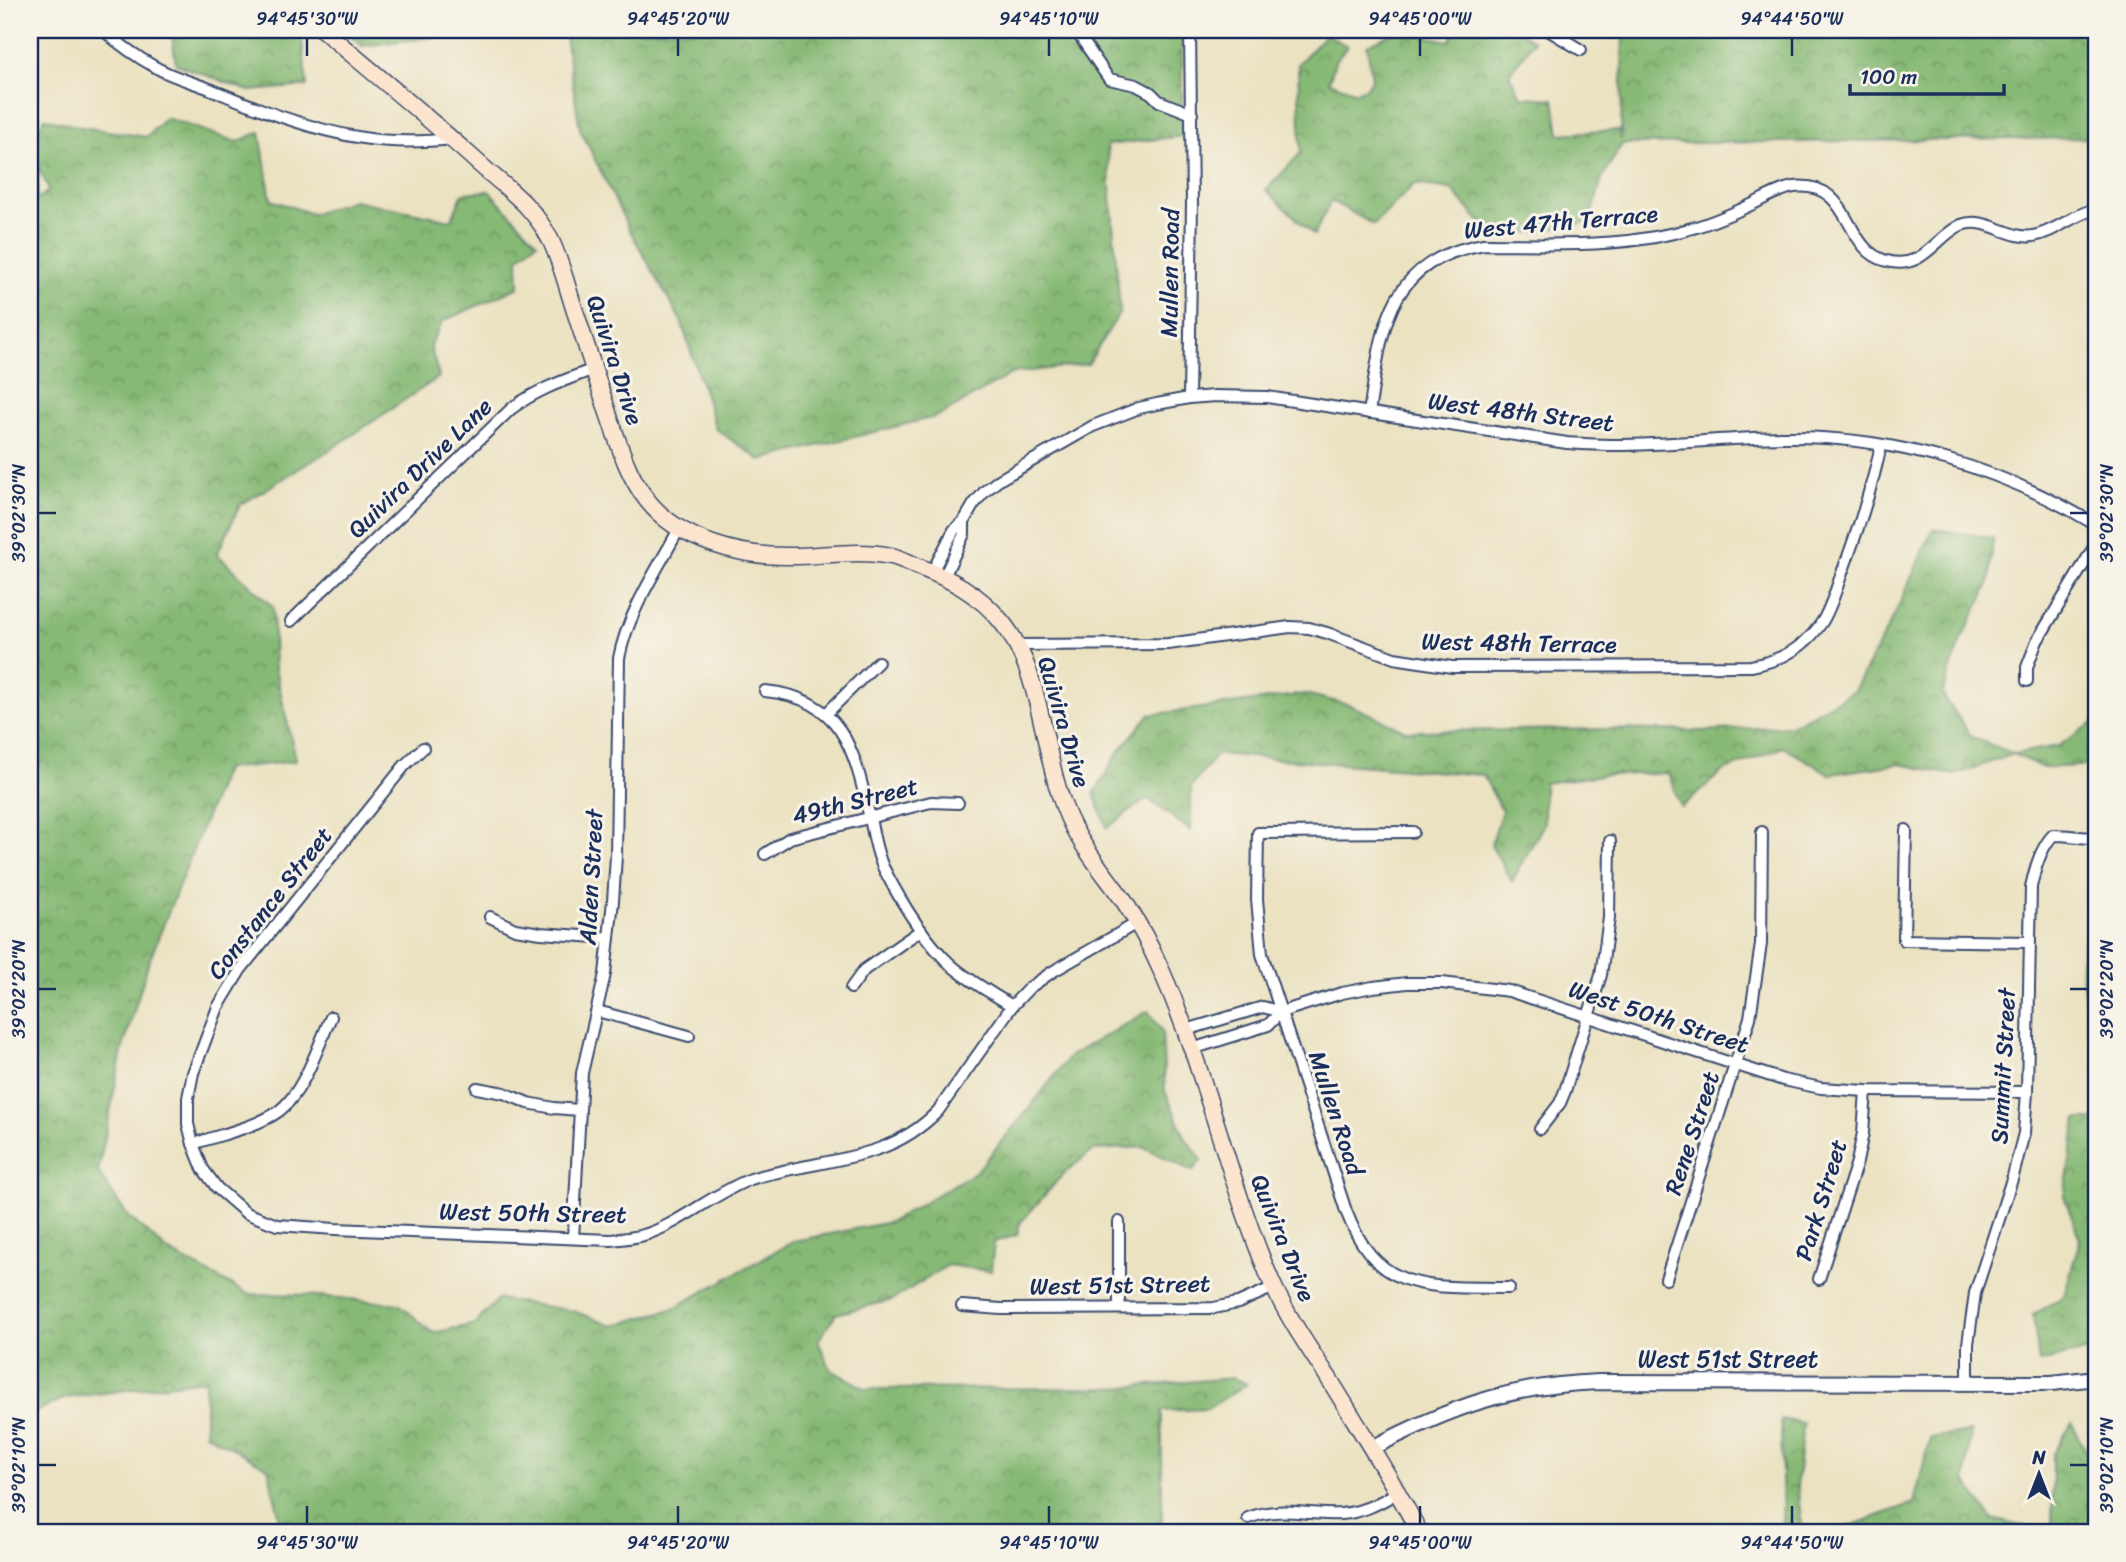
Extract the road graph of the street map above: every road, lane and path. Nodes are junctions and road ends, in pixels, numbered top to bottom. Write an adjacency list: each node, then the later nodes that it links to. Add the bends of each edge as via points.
1 (103, 30): 8 (street, via 157,68 314,126 392,142)
2 (323, 30): 8 (main road, Quivira Drive)
3 (1077, 30): 7 (street, via 1109,79 1136,85 1159,101)
4 (1190, 30): 7 (street, Mullen Road)
5 (1548, 30): 6 (street)
6 (1580, 50)
7 (1192, 114): 11 (street, Mullen Road)
8 (454, 139): 10 (main road, Quivira Drive, via 541,223 555,250)
9 (2096, 209): 12 (street, West 47th Terrace, via 2032,236 1963,224 1921,257 1897,262 1865,249 1838,204 1816,188 1805,187 1783,190 1708,223 1660,237 1468,247 1440,257 1402,290 1383,329)
10 (594, 369): 15 (main road, Quivira Drive, via 636,485 654,509); 18 (street, Quivira Drive Lane, via 543,389 511,409)
11 (1189, 398): 12 (street, West 48th Street, via 1247,395); 17 (street, West 48th Street, via 1139,408 1093,426 999,480 964,521 964,534)
12 (1370, 413): 13 (street, West 48th Street, via 1567,443 1783,437)
13 (1881, 444): 14 (street, West 48th Street, via 1989,472); 19 (street, West 48th Terrace, via 1868,503 1832,603 1822,622 1796,649 1766,663 1452,667 1394,658 1327,633 1290,627 1168,643)
14 (2096, 525)
15 (679, 529): 17 (main road, Quivira Drive, via 733,550 784,557 853,552 891,556); 36 (street, Alden Street, via 630,619 619,658 616,856)
16 (2096, 544): 21 (street, via 2037,641)
17 (938, 574): 19 (main road, Quivira Drive, via 970,590 1001,620)
18 (291, 621)
19 (1018, 645): 34 (main road, Quivira Drive, via 1063,803 1080,838)
20 (878, 662): 23 (street)
21 (2027, 681)
22 (765, 691): 23 (street, via 798,698)
23 (827, 713): 26 (street, via 854,757)
24 (423, 748): 53 (street, Constance Street, via 241,969 218,1007 192,1073 188,1124)
25 (958, 803): 26 (street, 49th Street, via 931,802)
26 (869, 818): 32 (street, 49th Street, via 789,838); 35 (street, via 883,866)
27 (1906, 830): 37 (street, via 1904,940)
28 (1413, 832): 41 (street, Mullen Road, via 1258,833 1262,954)
29 (1762, 832): 47 (street, Rene Street, via 1761,944 1750,1018)
30 (2096, 838): 37 (street, Summit Street, via 2053,835 2044,844 2031,887)
31 (1610, 841): 42 (street, via 1606,949)
32 (765, 854)
33 (490, 917): 36 (street, via 515,929)
34 (1137, 923): 39 (street, West 50th Street, via 1037,982); 44 (main road, Quivira Drive)
35 (921, 930): 38 (street, via 864,970); 39 (street, via 951,965)
36 (609, 938): 40 (street, Alden Street)
37 (2029, 942): 50 (street, Summit Street)
38 (850, 988)
39 (1012, 1006): 55 (street, West 50th Street, via 938,1111 907,1137 880,1149 755,1177 646,1234 610,1240)
40 (597, 1011): 45 (street); 51 (street, Alden Street, via 582,1073)
41 (1280, 1012): 42 (street, West 50th Street, via 1373,987 1442,982 1509,991); 44 (street, West 50th Street, via 1263,1007); 46 (street, West 50th Street, via 1268,1025); 59 (street, Mullen Road, via 1346,1212 1368,1254 1392,1274 1423,1286)
42 (1589, 1016): 47 (street, West 50th Street); 52 (street, via 1560,1103)
43 (331, 1017): 53 (street, via 294,1095 279,1111 257,1124)
44 (1186, 1030): 46 (main road, Quivira Drive)
45 (690, 1036)
46 (1192, 1049): 58 (main road, Quivira Drive, via 1242,1205)
47 (1736, 1064): 49 (street, West 50th Street, via 1821,1088); 56 (street, Rene Street)
48 (477, 1088): 51 (street, via 528,1103)
49 (1866, 1091): 50 (street, West 50th Street); 57 (street, Park Street, via 1857,1162)
50 (2027, 1092): 63 (street, Summit Street, via 2021,1150 1975,1293)
51 (579, 1110): 55 (street, Alden Street)
52 (1541, 1129)
53 (193, 1144): 55 (street, West 50th Street, via 217,1188 246,1213 277,1225)
54 (1119, 1222): 61 (street)
55 (573, 1238)
56 (1666, 1279)
57 (1819, 1279)
58 (1274, 1287): 61 (street, West 51st Street, via 1214,1308); 64 (main road, Quivira Drive)
59 (1509, 1287)
60 (962, 1306): 61 (street, West 51st Street)
61 (1119, 1308)
62 (2096, 1378): 63 (street, West 51st Street)
63 (1968, 1383): 64 (street, West 51st Street, via 1551,1384 1471,1403)
64 (1372, 1448): 65 (main road, Quivira Drive)
65 (1396, 1493): 66 (street, via 1360,1511 1276,1511); 67 (main road, Quivira Drive)
66 (1248, 1518)
67 (1419, 1532)

